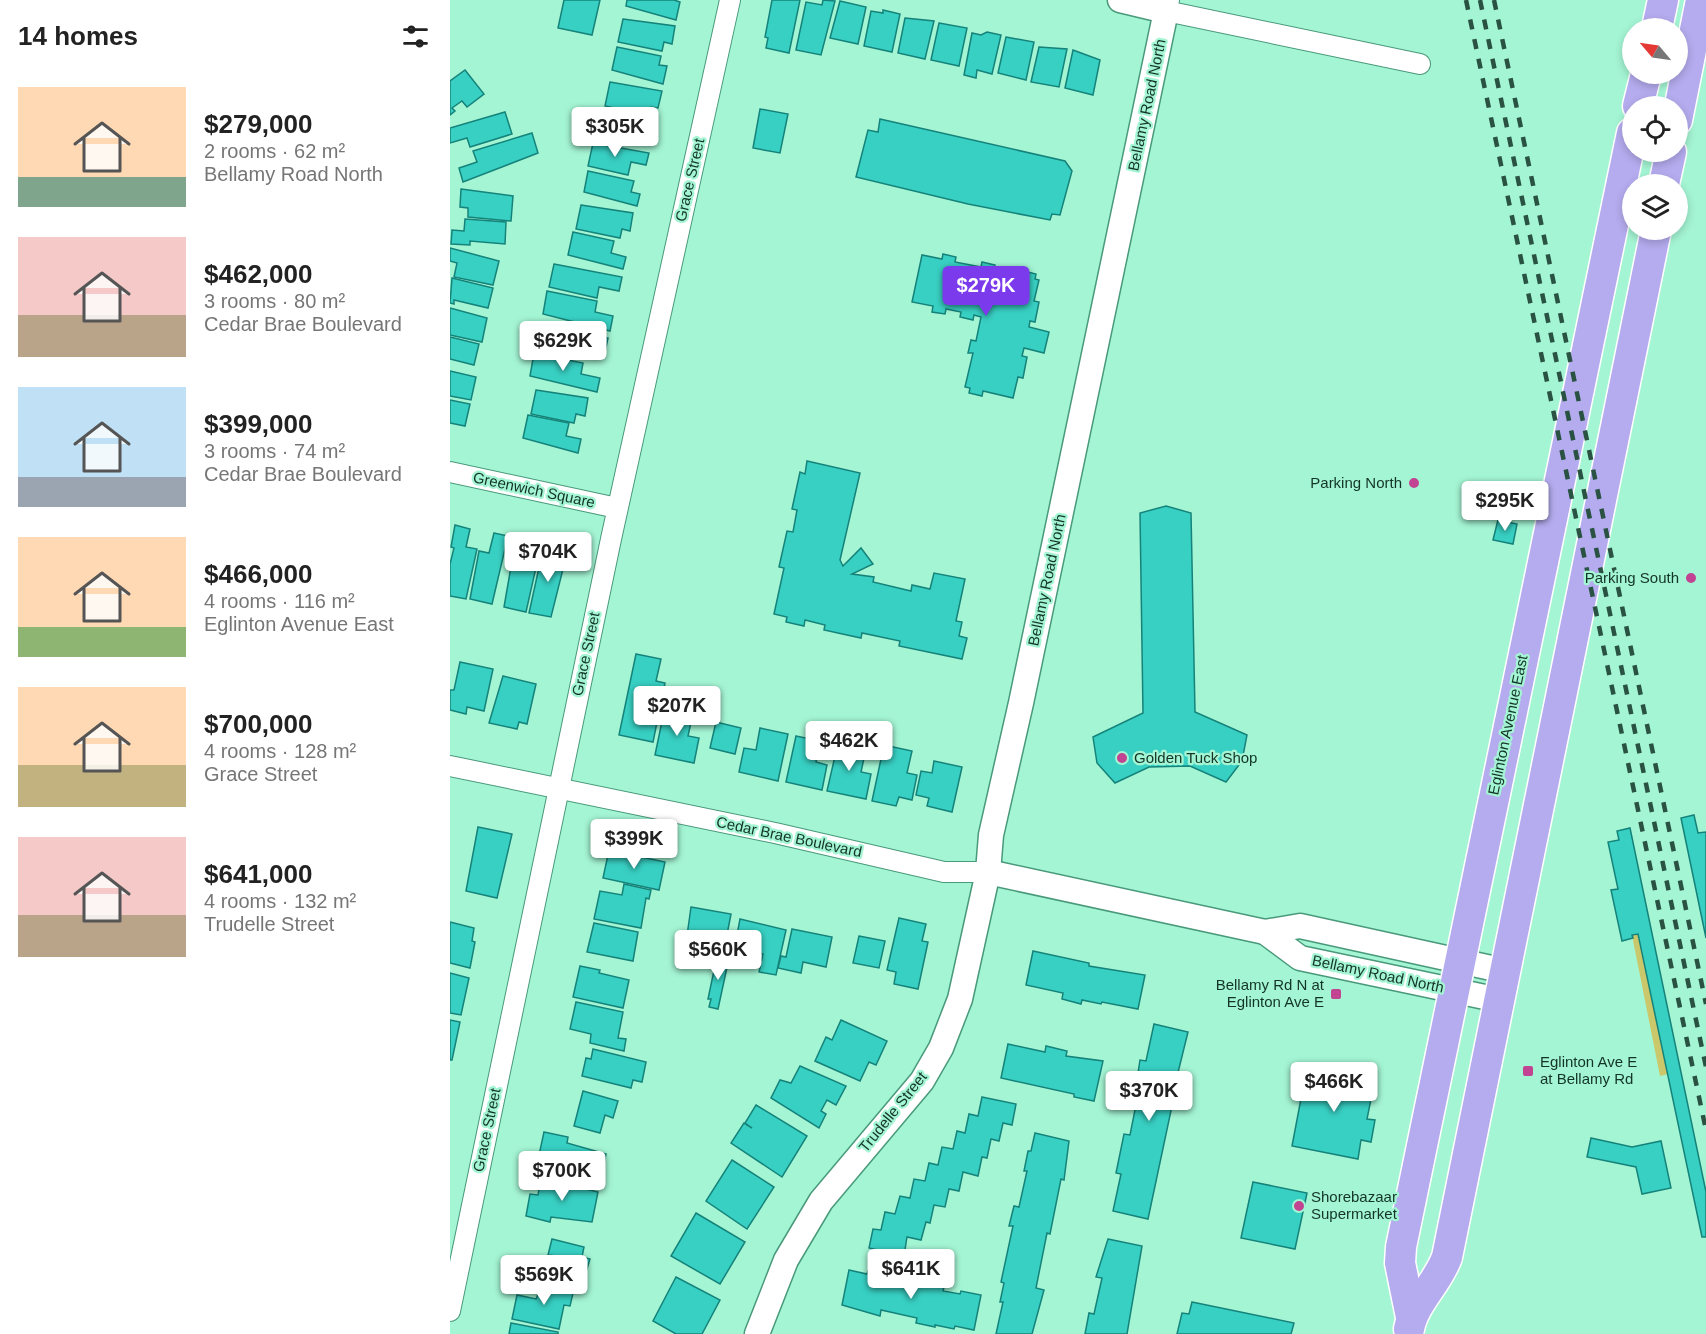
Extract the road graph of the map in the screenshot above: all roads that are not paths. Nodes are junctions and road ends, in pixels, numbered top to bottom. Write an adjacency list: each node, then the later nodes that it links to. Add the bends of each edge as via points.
1 (730, 0): 12 (street, Grace Street)
2 (1120, 0): 5 (street)
3 (1663, 0): 6 (main road)
4 (1701, 0): 8 (main road)
5 (1168, 5): 7 (street); 15 (street, Bellamy Road North, via 991,835)
6 (1658, 18)
7 (1419, 64)
8 (1682, 96)
9 (1626, 162): 17 (main road, Eglinton Avenue East)
10 (1654, 240): 18 (main road, Eglinton Avenue East)
11 (450, 472): 12 (street, Greenwich Square)
12 (617, 508): 14 (street, Grace Street)
13 (450, 766): 14 (street, Cedar Brae Boulevard)
14 (558, 789): 15 (street, Cedar Brae Boulevard, via 944,872); 20 (street, Grace Street)
15 (988, 872): 16 (street, Bellamy Road North); 22 (street, Trudelle Street, via 960,999 941,1048 922,1081 821,1201 786,1260)
16 (1265, 932): 17 (street, Bellamy Road North, via 1300,926); 19 (street, Bellamy Road North, via 1300,958)
17 (1460, 961): 18 (street, Bellamy Road North); 19 (main road, Eglinton Avenue East)
18 (1502, 986): 19 (street, Bellamy Road North); 21 (main road, Eglinton Avenue East, via 1447,1257)
19 (1454, 991): 21 (main road, Eglinton Avenue East, via 1401,1247)
20 (450, 1311)
21 (1410, 1326)
22 (757, 1334)

